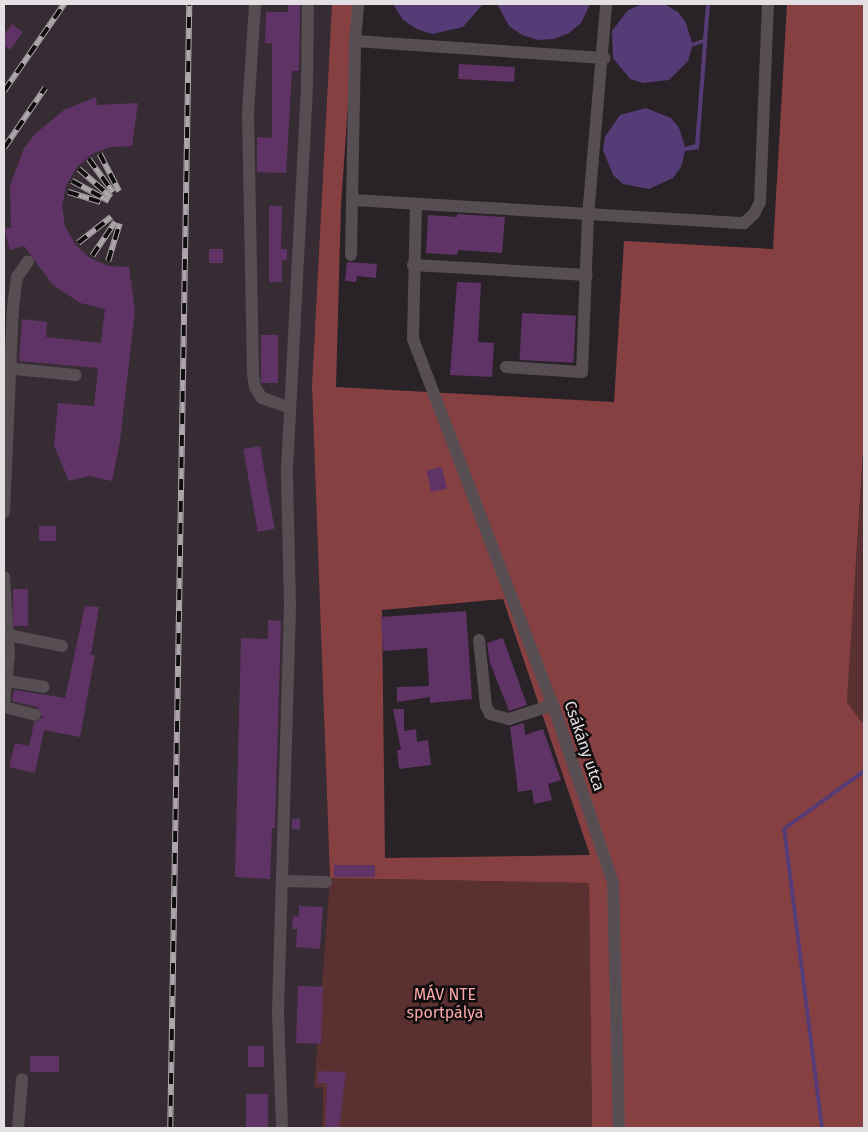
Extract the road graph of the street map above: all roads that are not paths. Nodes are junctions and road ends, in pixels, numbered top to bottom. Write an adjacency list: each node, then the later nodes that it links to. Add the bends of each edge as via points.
1 (255, 4): 18 (street, via 248,113 253,374 255,387 262,398)
2 (308, 4): 18 (street, via 297,293)
3 (358, 4): 6 (street)
4 (606, 4): 7 (street)
5 (768, 4): 10 (street, via 760,202 754,214 739,225)
6 (356, 41): 7 (street); 8 (street)
7 (604, 58): 10 (street)
8 (353, 200): 9 (street); 11 (street)
9 (416, 205): 10 (street); 13 (street, Csákány utca)
10 (588, 216): 14 (street)
11 (351, 255)
12 (28, 261): 16 (street, via 17,277)
13 (413, 265): 14 (street); 27 (street, Csákány utca, via 411,327)
14 (587, 275): 15 (street, via 582,372)
15 (506, 367)
16 (6, 368): 17 (street); 19 (street)
17 (76, 375)
18 (288, 407): 30 (street, via 290,606)
19 (4, 512)
20 (4, 577): 21 (street)
21 (8, 635): 23 (street); 24 (street)
22 (478, 640): 27 (street, via 486,706 490,714 508,719)
23 (62, 646)
24 (7, 681): 25 (street); 26 (street)
25 (44, 687)
26 (4, 703)
27 (553, 705): 35 (street, Csákány utca, via 613,882)
28 (4, 707): 29 (street)
29 (35, 715)
30 (282, 881): 31 (street); 34 (street, via 278,1011)
31 (326, 882)
32 (22, 1079): 33 (street)
33 (18, 1128)
34 (282, 1128)
35 (619, 1128)

